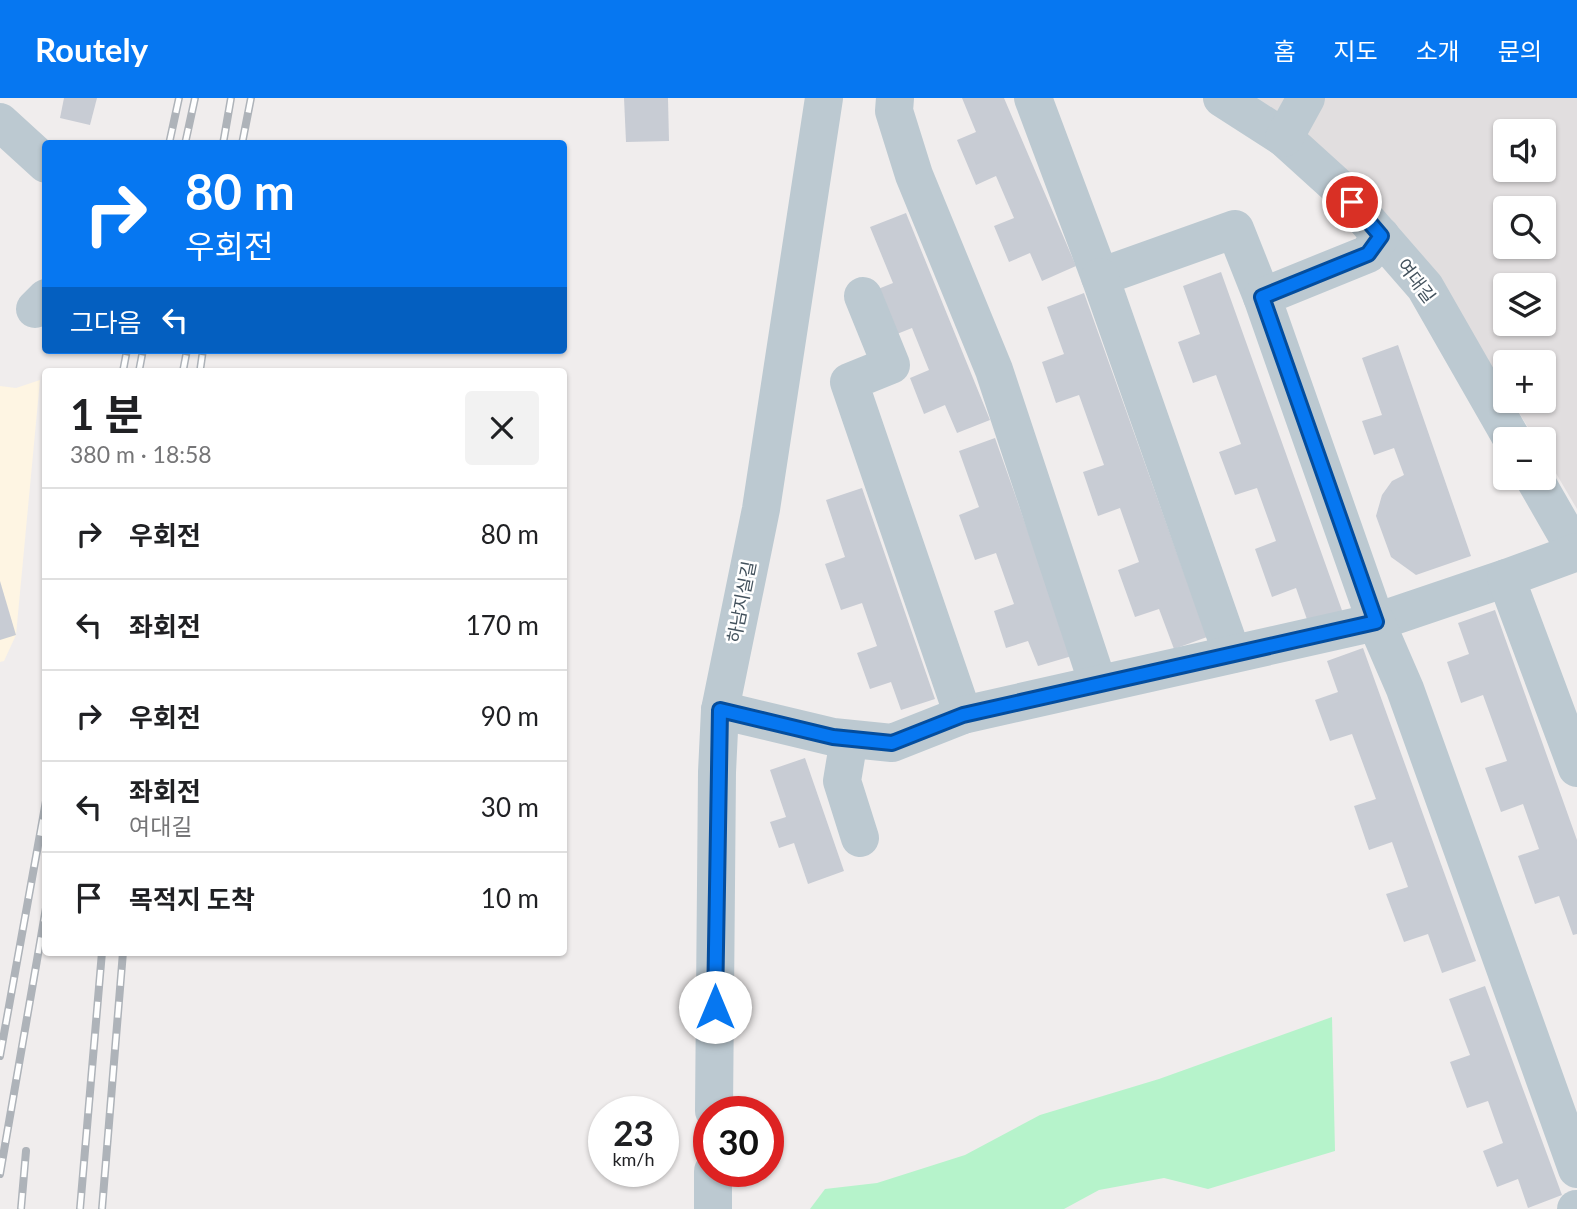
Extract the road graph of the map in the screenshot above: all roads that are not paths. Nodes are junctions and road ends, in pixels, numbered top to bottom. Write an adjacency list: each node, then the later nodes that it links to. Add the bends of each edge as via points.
1 (824, 98): 20 (street, 하남지실길, via 761,509)
2 (895, 98): 19 (street, via 894,111 914,175 994,370)
3 (1033, 98): 10 (street)
4 (1222, 98): 7 (street, 여대길)
5 (1306, 98): 7 (street)
6 (0, 122): 8 (street)
7 (1284, 138): 9 (street, 여대길, via 1337,186)
8 (42, 160)
9 (1381, 236): 12 (street, via 1368,254); 13 (street, 여대길, via 1425,288)
10 (1100, 277): 12 (street, via 1235,229); 18 (street)
11 (863, 296): 21 (street, via 891,365 849,382)
12 (1262, 297): 17 (street)
13 (1505, 427)
14 (1541, 490): 15 (street)
15 (1577, 552): 16 (street)
16 (1506, 578): 17 (street); 23 (street)
17 (1376, 622): 18 (street); 26 (street, via 1405,690)
18 (1232, 654): 19 (street)
19 (1098, 684): 21 (street)
20 (720, 710): 22 (street); 25 (street, 하남지실길)
21 (963, 715): 22 (street, via 892,743)
22 (849, 738): 24 (street, via 842,781)
23 (1577, 768)
24 (860, 838)
25 (714, 1096)
26 (1577, 1169)
27 (713, 1187): 28 (street)
28 (713, 1209)

